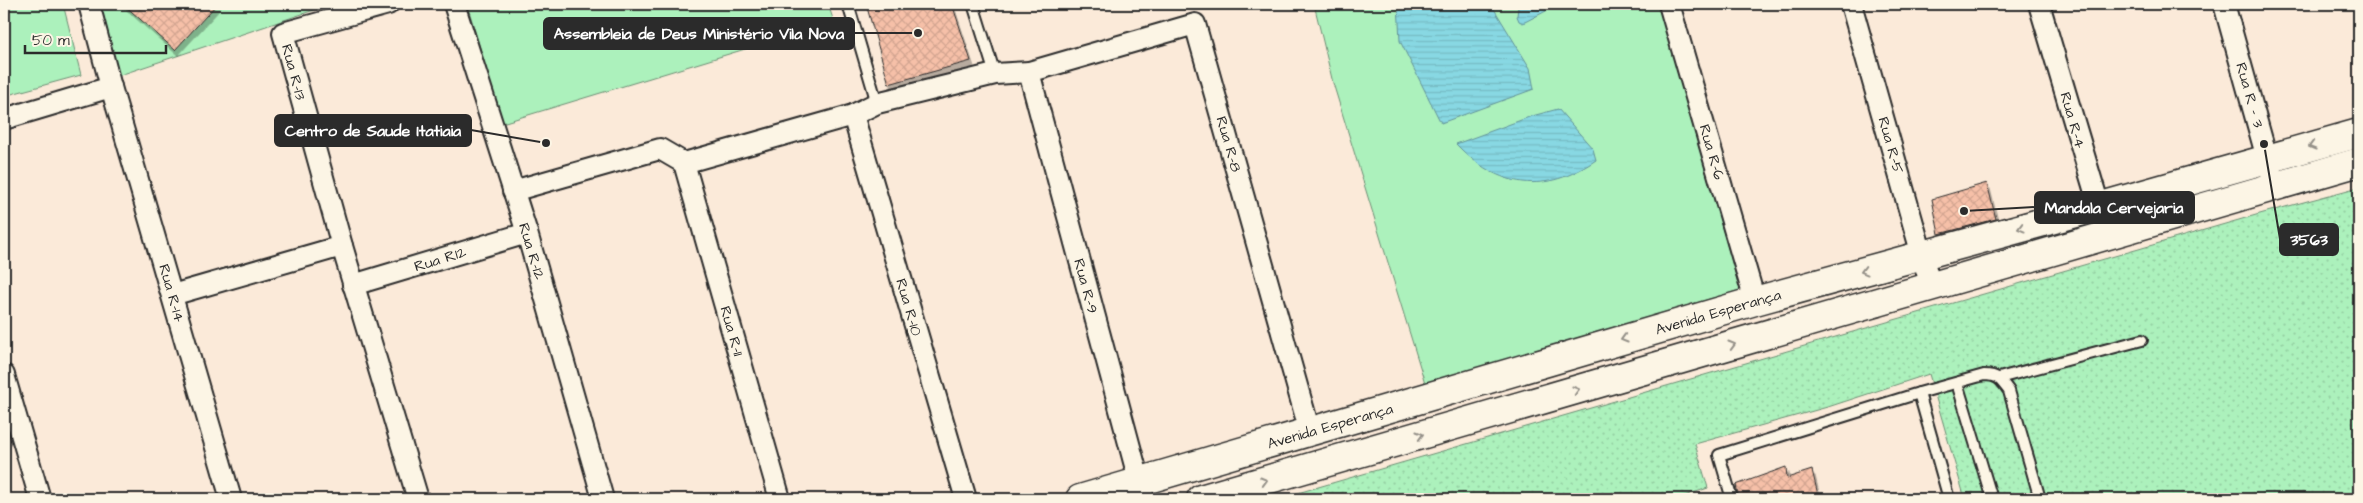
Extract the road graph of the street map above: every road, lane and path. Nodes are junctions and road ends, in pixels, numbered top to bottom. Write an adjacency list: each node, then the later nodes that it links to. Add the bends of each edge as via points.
1 (90, 4): 12 (street, Rua R-14)
2 (388, 4): 25 (street, Rua R-13, via 283,33)
3 (454, 4): 21 (street, Rua R-12)
4 (848, 4): 13 (lane)
5 (973, 4): 11 (lane)
6 (1669, 4): 30 (street, Rua R-6)
7 (1851, 4): 26 (street, Rua R-5)
8 (2039, 4): 22 (street, Rua R-4)
9 (2224, 4): 17 (street, Rua R - 3)
10 (1029, 72): 11 (street); 36 (street, Rua R-8, via 1195,24); 37 (street, Rua R-9)
11 (995, 74): 13 (street)
12 (111, 88): 15 (street); 29 (street, Rua R-14)
13 (877, 103): 14 (street)
14 (853, 115): 18 (street); 43 (street, Rua R-10)
15 (4, 119)
16 (2359, 133): 17 (main road, Avenida Esperança, one-way to 17)
17 (2268, 159): 20 (street, Rua R - 3); 22 (main road, Avenida Esperança)
18 (684, 162): 21 (street, via 660,149); 42 (street, Rua R-11)
19 (2359, 162): 20 (main road)
20 (2275, 187): 24 (main road)
21 (513, 191): 23 (street, Rua R-12)
22 (2098, 207): 24 (street, Rua R-4); 26 (main road, Avenida Esperança, one-way to 26)
23 (527, 233): 27 (street, Rua R12); 41 (street, Rua R-12)
24 (2108, 236): 28 (main road)
25 (342, 246): 27 (street, Rua R-13); 29 (street)
26 (1922, 255): 28 (street, Rua R-5); 30 (main road, Avenida Esperança, one-way to 30)
27 (353, 285): 40 (street, Rua R-13)
28 (1931, 287): 45 (main road, one-way to 28)
29 (172, 295): 39 (street, Rua R-14)
30 (1754, 301): 36 (main road, Avenida Esperança, one-way to 36)
31 (2142, 340): 33 (lane)
32 (4, 375): 38 (street)
33 (1999, 378): 34 (lane, via 1984,375); 49 (lane, via 2009,391)
34 (1957, 383): 35 (lane); 48 (lane)
35 (1919, 393): 46 (lane, via 1719,455); 47 (lane)
36 (1310, 432): 37 (main road, Avenida Esperança)
37 (1142, 491): 44 (main road, Avenida Esperança)
38 (40, 499)
39 (231, 499)
40 (418, 499)
41 (603, 499)
42 (780, 499)
43 (966, 499)
44 (1080, 499)
45 (1201, 499)
46 (1732, 499)
47 (1949, 499)
48 (1992, 499)
49 (2040, 499)

